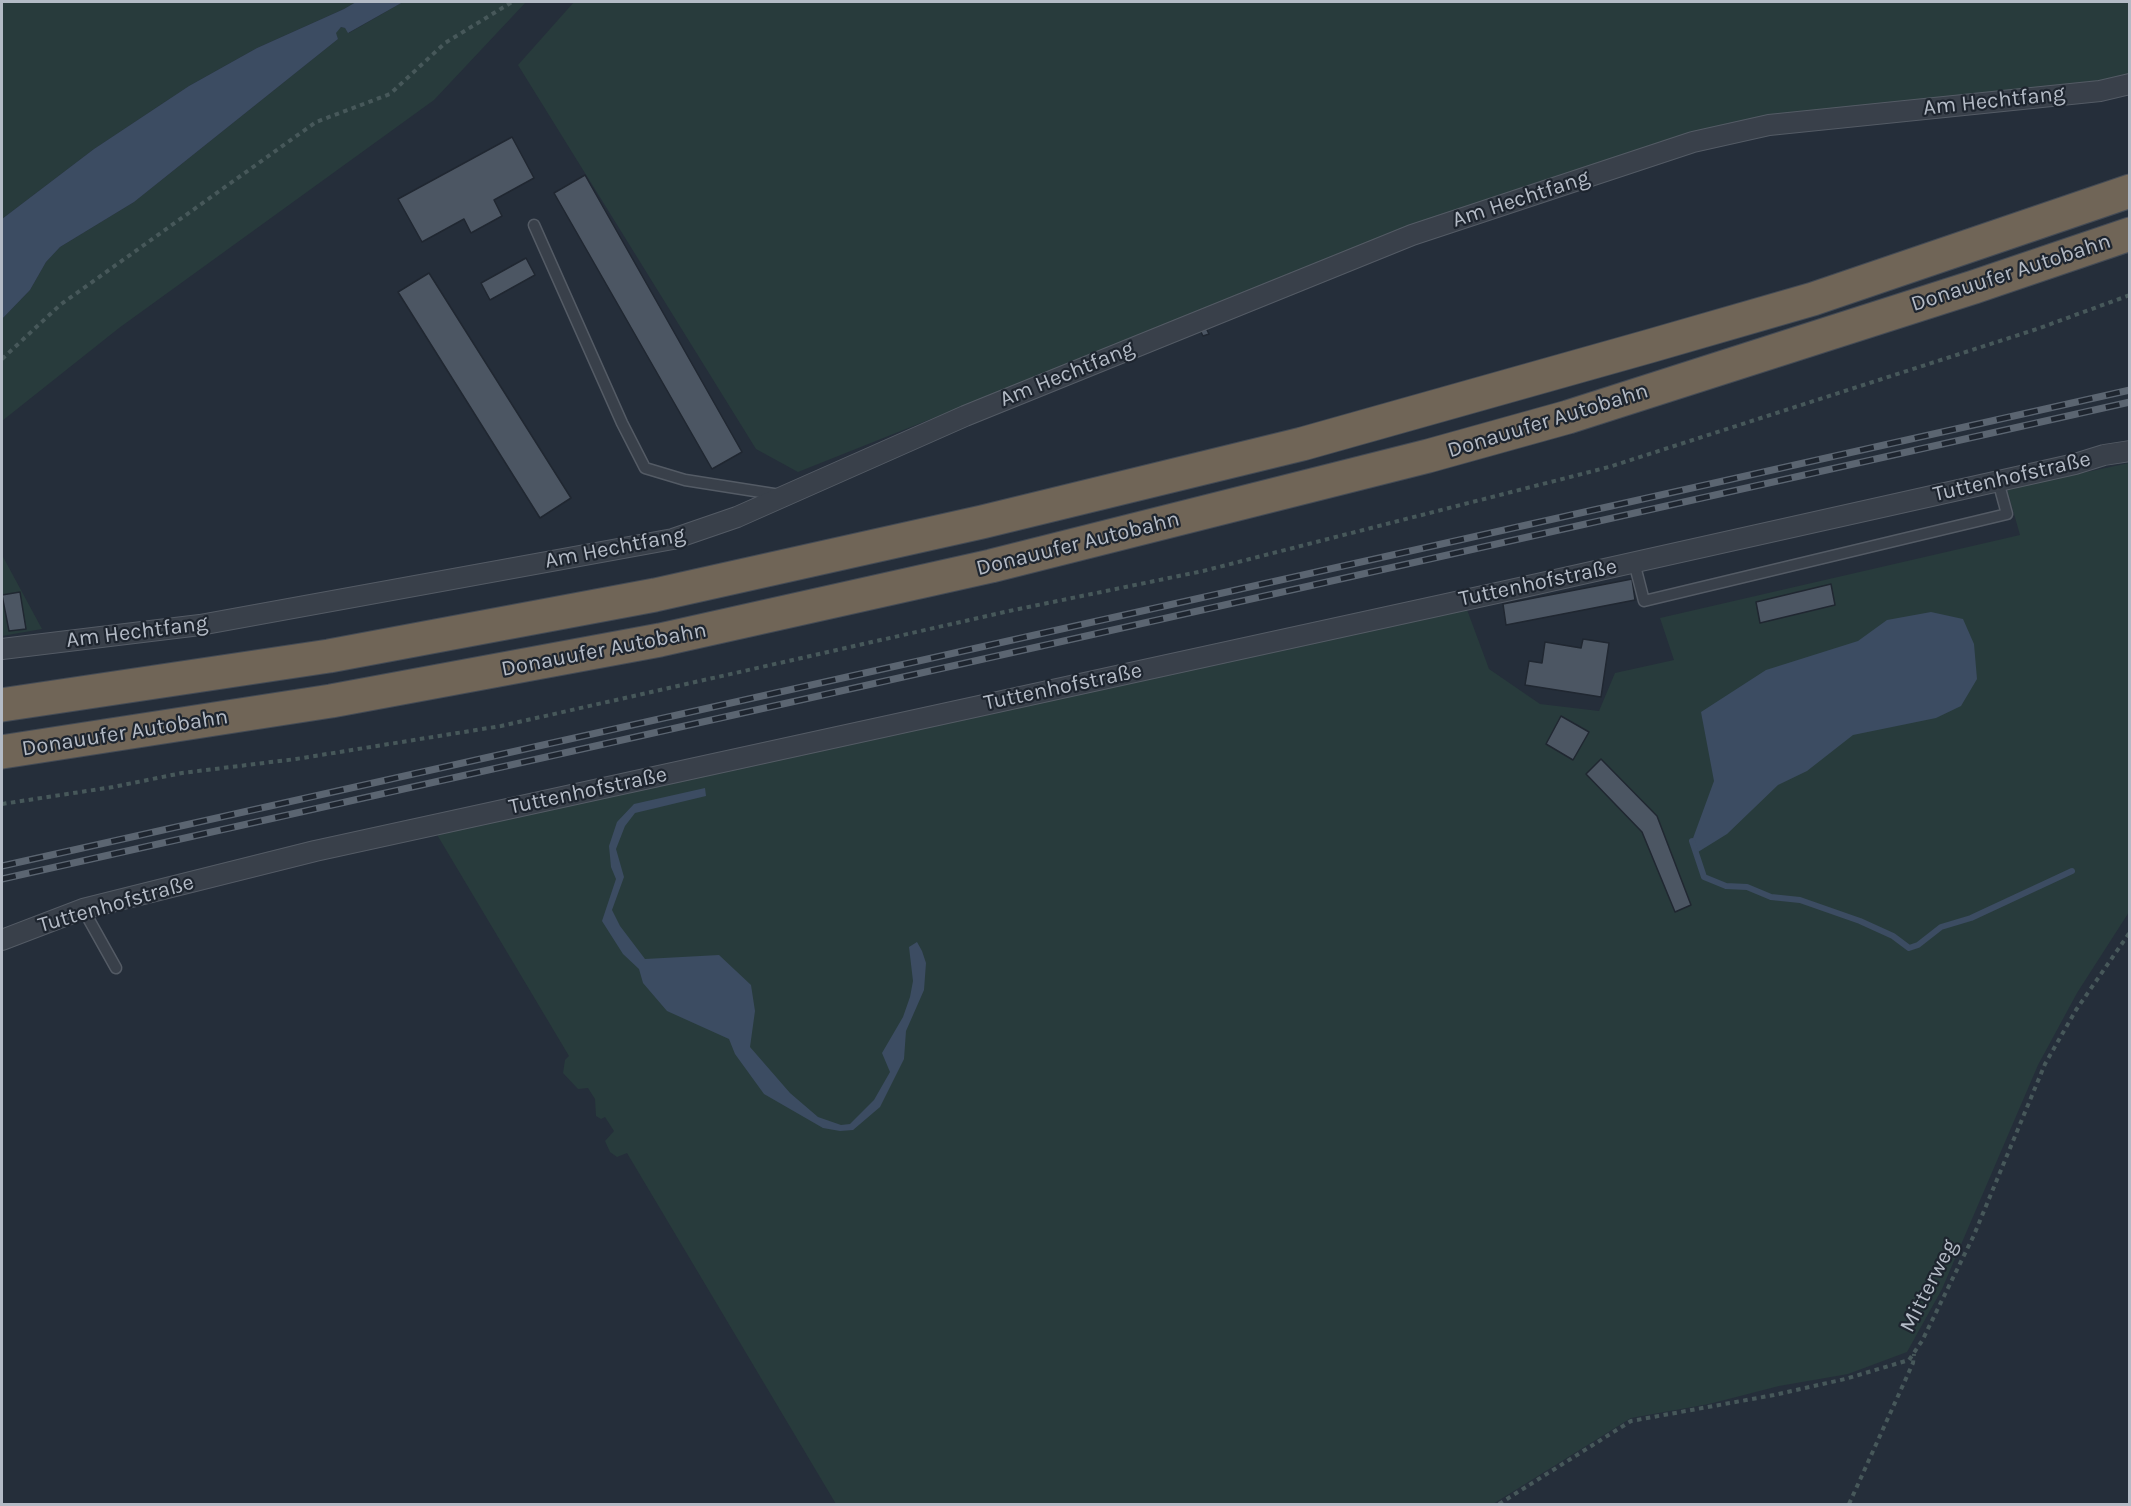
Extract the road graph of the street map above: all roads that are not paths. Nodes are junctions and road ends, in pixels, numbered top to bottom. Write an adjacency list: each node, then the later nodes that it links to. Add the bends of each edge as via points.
1 (2130, 84): 7 (street, Am Hechtfang, via 2100,91 1769,124 1693,142 1412,235 965,416)
2 (2130, 191): 10 (highway, Donauufer Autobahn, via 1814,298 1672,340 1302,444 1005,517 655,594 411,641)
3 (534, 225): 7 (lane, via 645,468 685,480)
4 (2130, 234): 11 (highway, Donauufer Autobahn, via 1568,417 991,567 649,642 332,701)
5 (2130, 451): 6 (street, Tuttenhofstraße)
6 (1998, 481): 8 (street, Tuttenhofstraße); 8 (lane, via 2007,514 1644,601)
7 (785, 496): 9 (street, Am Hechtfang, via 673,539 200,625)
8 (1634, 562): 12 (street, Tuttenhofstraße, via 315,851)
9 (2, 649)
10 (2, 705)
11 (2, 752)
12 (83, 909): 13 (street, Tuttenhofstraße); 14 (lane)
13 (2, 940)
14 (116, 968)

